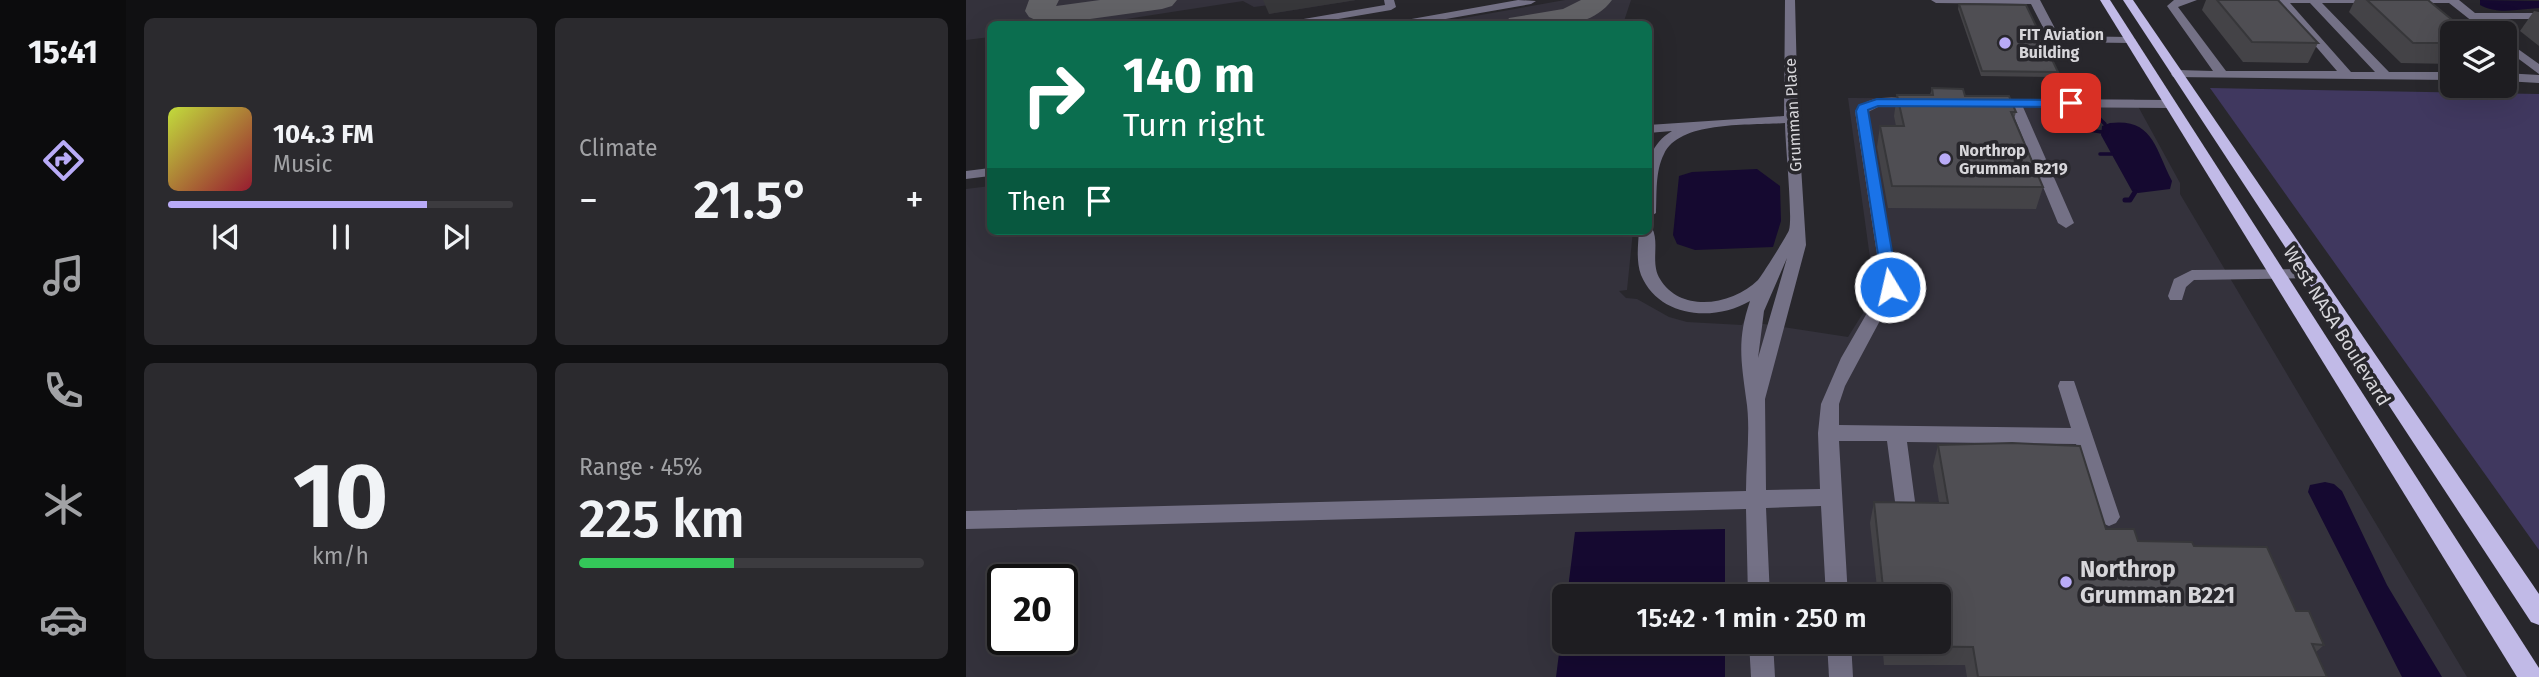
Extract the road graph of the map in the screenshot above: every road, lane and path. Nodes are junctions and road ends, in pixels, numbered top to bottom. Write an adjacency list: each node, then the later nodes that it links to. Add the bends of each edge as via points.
1 (1790, 0): 33 (street, Grumman Place)
2 (1936, 0): 19 (street, via 2035,1 2055,39)
3 (2105, 0): 19 (main road, West NASA Boulevard)
4 (2128, 0): 22 (main road, West NASA Boulevard)
5 (2192, 0): 23 (street, via 2172,6)
6 (2282, 0): 10 (street); 24 (street)
7 (2423, 0): 8 (street); 10 (street); 15 (street)
8 (2450, 0): 13 (street)
9 (1531, 1): 12 (street)
10 (2314, 1): 25 (street)
11 (1390, 4): 16 (street)
12 (1478, 5): 17 (street)
13 (2472, 16): 14 (street); 18 (street)
14 (2539, 16)
15 (2442, 17)
16 (1307, 21)
17 (1414, 21)
18 (2478, 21)
19 (2130, 40): 32 (main road, West NASA Boulevard)
20 (2517, 52): 21 (street)
21 (2539, 69)
22 (2177, 74): 23 (street); 43 (main road, West NASA Boulevard)
23 (2222, 74): 24 (street)
24 (2347, 75): 25 (street)
25 (2385, 75): 26 (street)
26 (2440, 76)
27 (2517, 76): 28 (street)
28 (2539, 79)
29 (1932, 103): 48 (street, via 1877,102 1861,111 1890,287 1836,386)
30 (1973, 103): 31 (street)
31 (2015, 103): 32 (street); 39 (street)
32 (2171, 104): 42 (main road, West NASA Boulevard)
33 (1791, 119): 34 (street); 40 (street, Grumman Place)
34 (1696, 126): 35 (street); 38 (street, via 1676,133 1656,151)
35 (1652, 129)
36 (987, 172): 37 (street)
37 (966, 175)
38 (1652, 182)
39 (2066, 223)
40 (1796, 231): 44 (street, Grumman Place); 47 (street, Grumman Place, via 1798,245)
41 (1647, 235): 44 (street, via 1649,274 1660,292 1681,304 1719,307 1742,299)
42 (2278, 274): 43 (street); 45 (street, via 2192,275 2179,283); 63 (main road, West NASA Boulevard)
43 (2312, 274): 58 (main road, West NASA Boulevard)
44 (1765, 283): 47 (street, Grumman Place, via 1748,346)
45 (2176, 296)
46 (2067, 386): 50 (street)
47 (1756, 398): 52 (street, Grumman Place)
48 (1828, 433): 49 (street); 51 (street)
49 (1896, 434): 50 (street); 53 (street)
50 (2083, 436): 54 (street)
51 (1831, 497): 52 (street); 57 (street)
52 (1757, 498): 55 (street); 56 (street, Grumman Place)
53 (1906, 509)
54 (2109, 517)
55 (966, 520)
56 (1759, 584)
57 (1836, 584)
58 (2539, 614)
59 (1762, 654): 61 (street)
60 (1840, 654): 62 (street)
61 (1763, 677)
62 (1841, 677)
63 (2531, 677)

